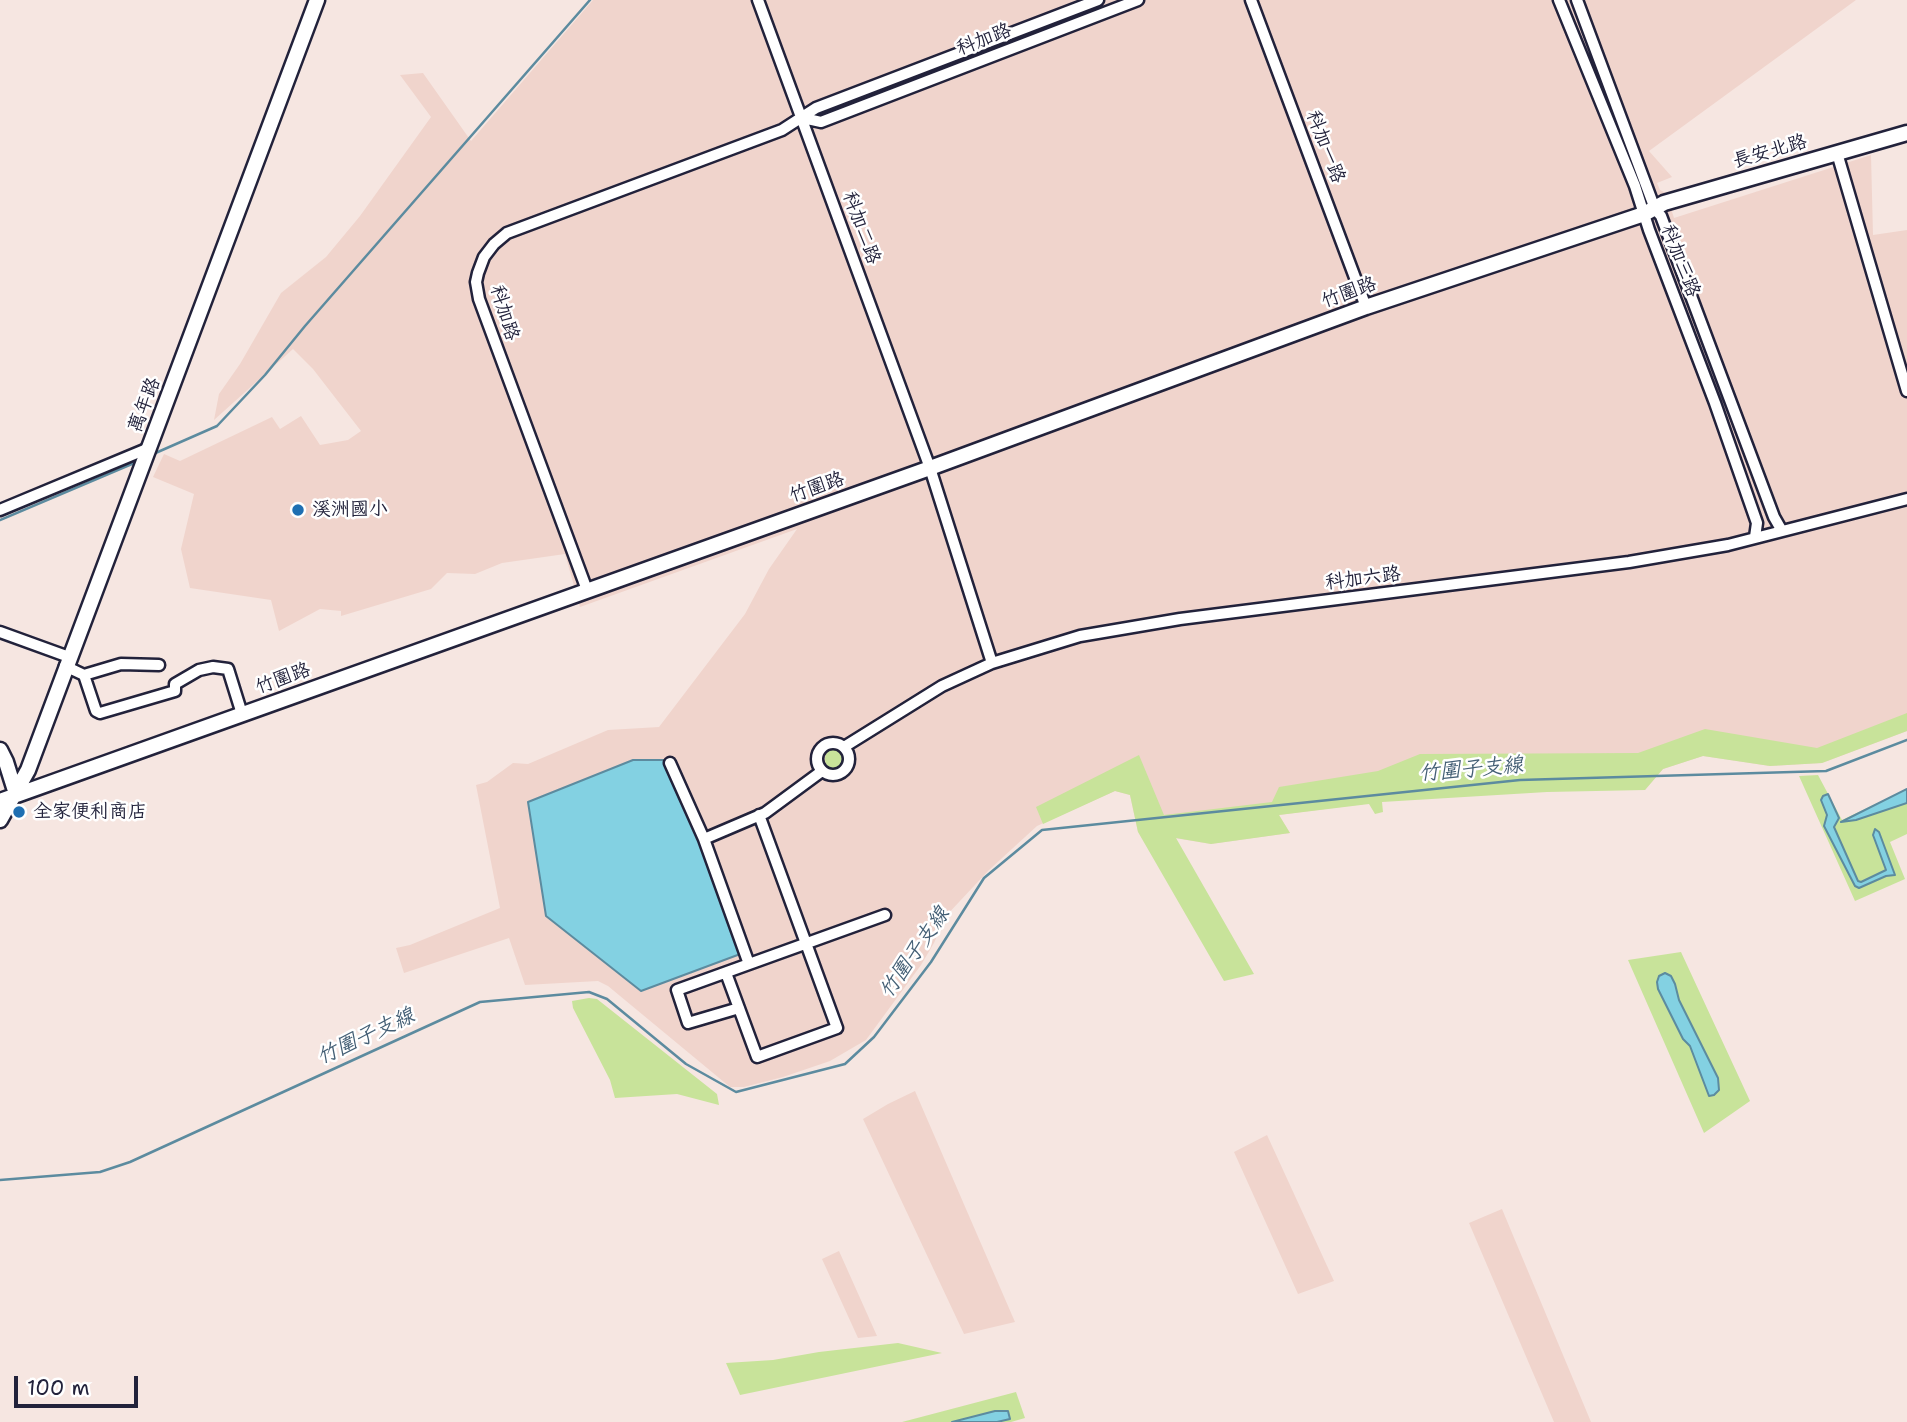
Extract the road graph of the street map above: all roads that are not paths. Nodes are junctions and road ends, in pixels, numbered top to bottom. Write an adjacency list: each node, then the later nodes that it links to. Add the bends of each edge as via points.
1 (317, 0): 14 (street, 萬年路)
2 (758, 0): 8 (street, 科加二路)
3 (1098, 0): 8 (street, 科加路, via 816,108)
4 (1138, 0): 8 (street, 科加路, via 821,122)
5 (1251, 0): 12 (street, 科加一路)
6 (1559, 0): 11 (street, 科加三路)
7 (1577, 0): 11 (street, 科加三路)
8 (803, 118): 15 (street, 科加二路); 20 (street, 科加路, via 782,130 507,233 488,250 480,265 476,282 482,308)
9 (1907, 133): 10 (street, 長安北路)
10 (1837, 153): 11 (street, 長安北路); 13 (street)
11 (1648, 211): 12 (street, 竹圍路); 18 (street, 科加三路, via 1661,216); 19 (street, 科加三路, via 1758,523)
12 (1366, 307): 15 (street, 竹圍路)
13 (1907, 391)
14 (147, 454): 17 (street); 22 (street, 萬年路)
15 (930, 468): 20 (street, 竹圍路); 23 (street, 科加二路)
16 (1907, 499): 18 (street, 科加六路)
17 (0, 510)
18 (1782, 531): 19 (street, 科加六路)
19 (1755, 537): 23 (street, 科加六路, via 1629,562 1130,626)
20 (587, 590): 26 (street, 竹圍路)
21 (0, 632): 22 (street)
22 (67, 661): 25 (street); 31 (street, 萬年路)
23 (992, 663): 27 (street, 科加六路, via 942,686)
24 (159, 665): 25 (street, via 121,664)
25 (83, 675): 26 (street, via 100,713 176,691 175,684 199,670 228,669)
26 (242, 714): 31 (street, 竹圍路)
27 (844, 747): 30 (street, via 850,761 845,770 831,776); 30 (street, via 833,743 822,747 817,756)
28 (0, 750): 31 (street)
29 (670, 763): 35 (street)
30 (822, 772): 33 (street)
31 (16, 794): 32 (street, 竹圍路); 34 (street, 萬年路)
32 (0, 801)
33 (759, 815): 35 (street); 37 (street)
34 (0, 820)
35 (704, 839): 38 (street)
36 (885, 915): 37 (street)
37 (806, 944): 38 (street); 40 (street, via 837,1028 757,1057)
38 (750, 964): 39 (street)
39 (726, 973): 40 (street); 40 (street, via 677,990 688,1023)
40 (739, 1008)

